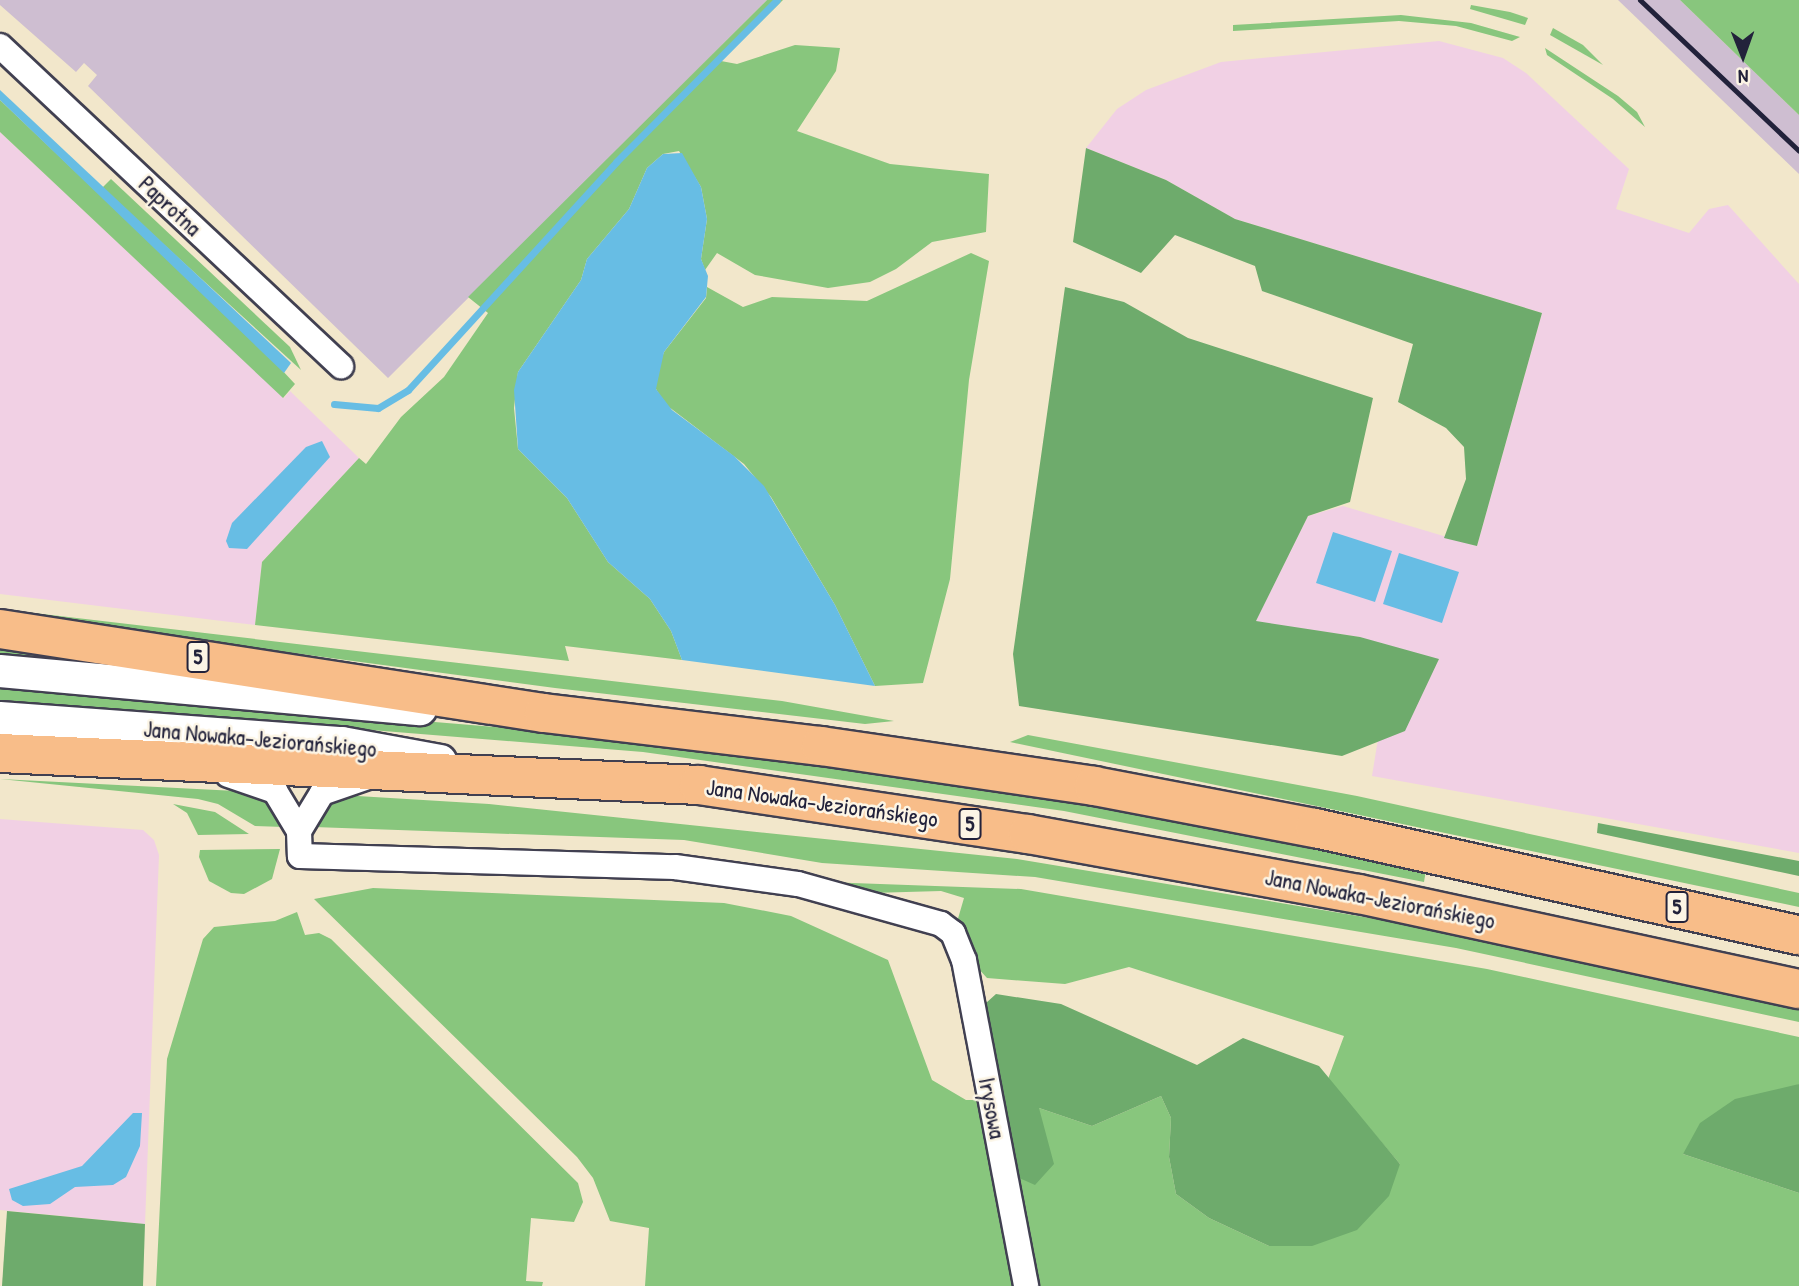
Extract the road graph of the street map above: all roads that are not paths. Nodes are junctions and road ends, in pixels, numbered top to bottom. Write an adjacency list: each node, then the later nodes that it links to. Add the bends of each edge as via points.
1 (0, 46): 2 (street, Paprotna)
2 (341, 366)
3 (0, 629): 5 (main road, 5)
4 (0, 671): 5 (street, Jana Nowaka-Jeziorańskiego, via 381,707)
5 (544, 713): 12 (main road, Jana Nowaka-Jeziorańskiego / 5, via 821,746 1094,786 1315,828)
6 (0, 718): 10 (street, Jana Nowaka-Jeziorańskiego, via 342,743 417,755)
7 (0, 753): 8 (main road, 5)
8 (192, 765): 9 (main road, 5); 11 (street, via 275,791)
9 (386, 771): 10 (main road, 5); 11 (street, via 322,793)
10 (490, 774): 13 (main road, Jana Nowaka-Jeziorańskiego / 5, via 699,785 1028,834 1359,894)
11 (299, 831): 14 (street, Irysowa, via 299,856 619,864 732,874 844,895 924,918 953,933 964,960)
12 (1799, 934)
13 (1799, 989)
14 (1026, 1286)

